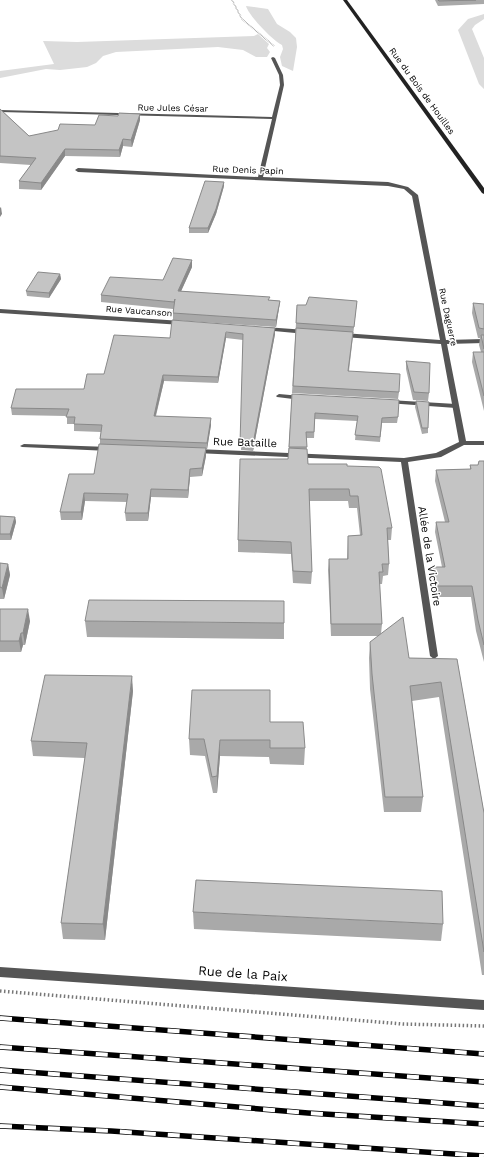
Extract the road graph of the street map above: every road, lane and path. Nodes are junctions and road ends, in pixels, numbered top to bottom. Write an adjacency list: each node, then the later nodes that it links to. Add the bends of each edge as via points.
1 (234, 0): 3 (path, via 242,19 274,46)
2 (345, 0): 8 (main road, Rue du Bois de Houilles)
3 (273, 58): 5 (street, via 282,84)
4 (0, 111): 5 (street, Rue Jules César)
5 (274, 118): 7 (street)
6 (78, 170): 7 (street, Rue Denis Papin)
7 (260, 179): 9 (street, Rue Denis Papin, via 388,184 406,188)
8 (484, 192)
9 (415, 195): 16 (street, Rue Daguerre)
10 (0, 311): 11 (street, Rue Vaucanson)
11 (192, 324)
12 (256, 328): 13 (street)
13 (312, 332)
14 (335, 334): 16 (street)
15 (484, 341): 16 (street)
16 (445, 342): 20 (street, Rue Daguerre)
17 (279, 396): 18 (street)
18 (310, 398)
19 (379, 402): 20 (street)
20 (456, 406): 21 (street, Rue Daguerre)
21 (463, 443): 22 (street); 26 (street, Rue Bataille, via 438,455)
22 (484, 443)
23 (24, 446): 24 (street)
24 (118, 449)
25 (188, 451): 26 (street, Rue Bataille)
26 (404, 460): 27 (street, Allée de la Victoire)
27 (434, 656)
28 (0, 972): 30 (street, Rue de la Paix)
29 (0, 991): 31 (path, via 403,1024)
30 (484, 1005)
31 (484, 1026)

